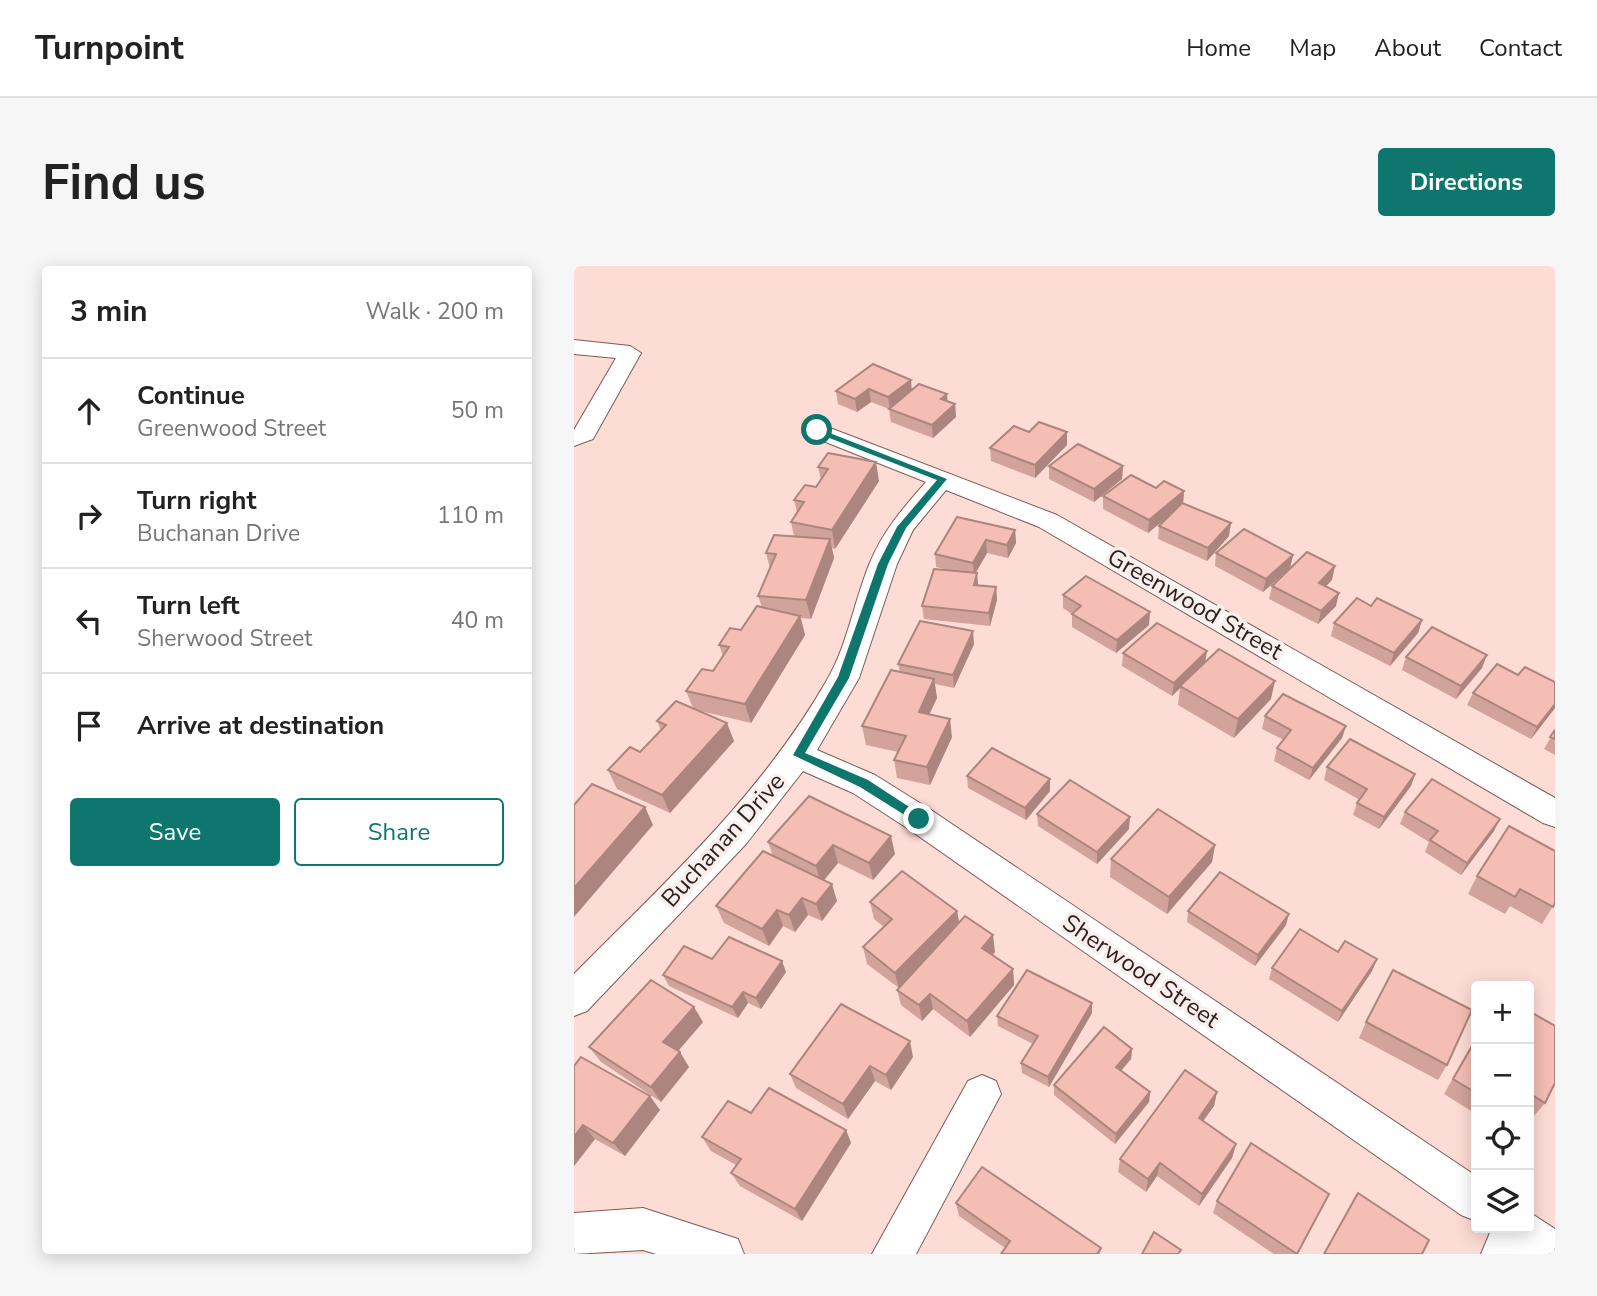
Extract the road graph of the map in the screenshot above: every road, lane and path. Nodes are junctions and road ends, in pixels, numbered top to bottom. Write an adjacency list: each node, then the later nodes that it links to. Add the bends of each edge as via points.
1 (574, 347): 3 (street, via 630,353 584,434)
2 (817, 430): 4 (street, Greenwood Street)
3 (574, 439)
4 (942, 479): 5 (street, Buchanan Drive, via 901,527 883,564 844,678); 6 (street, Greenwood Street, via 1048,521 1111,555)
5 (798, 755): 7 (street, Buchanan Drive, via 734,834); 9 (street, Sherwood Street, via 864,784 919,819)
6 (1555, 814)
7 (574, 999)
8 (982, 1094): 14 (street)
9 (1471, 1197)
10 (1512, 1233): 15 (street)
11 (1523, 1233): 16 (street)
12 (574, 1234): 13 (street, via 643,1229)
13 (723, 1254)
14 (893, 1254)
15 (1502, 1254)
16 (1555, 1254)

